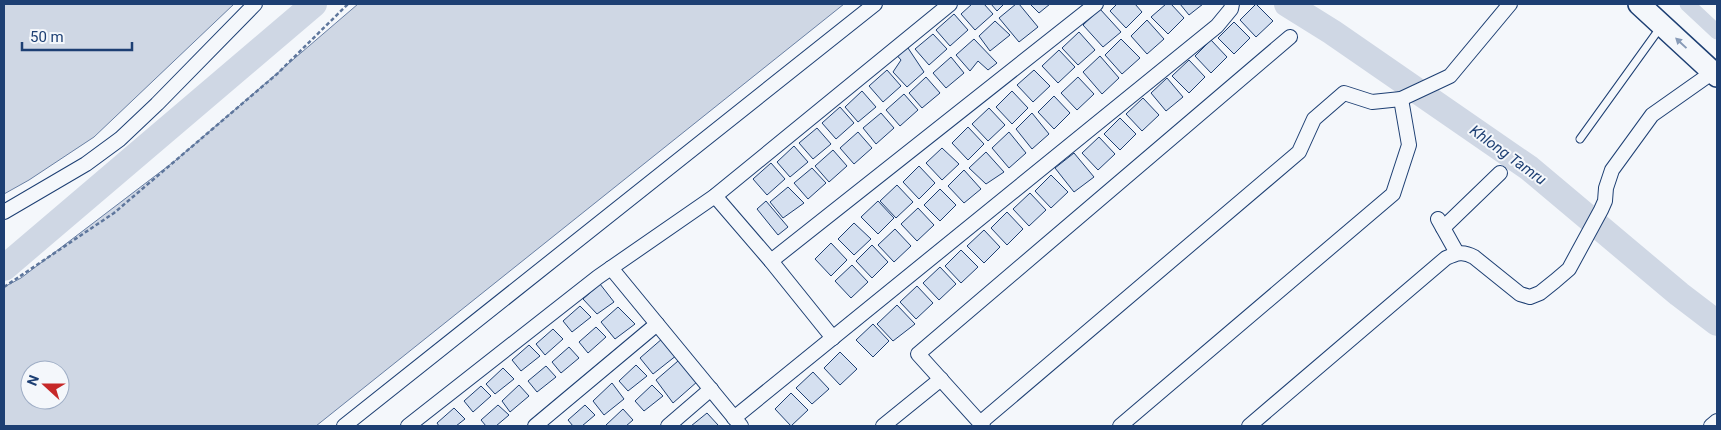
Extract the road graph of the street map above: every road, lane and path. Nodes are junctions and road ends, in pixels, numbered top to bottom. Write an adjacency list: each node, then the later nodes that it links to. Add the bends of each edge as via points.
1 (255, 4): 16 (street, via 120,139 86,164)
2 (348, 4): 20 (path, via 277,74 114,213)
3 (875, 4): 28 (street)
4 (950, 4): 15 (street)
5 (1096, 4): 18 (street)
6 (1232, 4): 22 (street, via 1217,26)
7 (1510, 4): 12 (street, via 1450,76)
8 (1638, 4): 9 (main road)
9 (1662, 25): 11 (main road, one-way to 9); 13 (lane)
10 (1290, 37): 23 (street, via 918,354)
11 (1715, 74): 17 (street, via 1652,115 1612,170 1605,201 1569,269 1540,293 1530,297 1520,294 1474,257)
12 (1401, 99): 27 (street, via 1372,102 1344,94 1314,119 1299,152); 33 (street, via 1408,145 1393,194)
13 (1580, 139)
14 (1500, 173): 17 (street, via 1441,224)
15 (714, 196): 18 (street); 19 (street)
16 (4, 212)
17 (1457, 253): 34 (street, via 1437,265)
18 (771, 261): 22 (street)
19 (611, 268): 21 (street); 29 (street)
20 (4, 287)
21 (657, 324): 24 (street); 30 (street)
22 (833, 338): 26 (street)
23 (941, 379): 27 (street); 32 (street)
24 (711, 389): 26 (street); 31 (street)
25 (1717, 421): 35 (street)
26 (738, 422)
27 (981, 425)
28 (344, 426)
29 (408, 426)
30 (535, 426)
31 (668, 426)
32 (883, 426)
33 (1120, 426)
34 (1249, 426)
35 (1711, 426)

